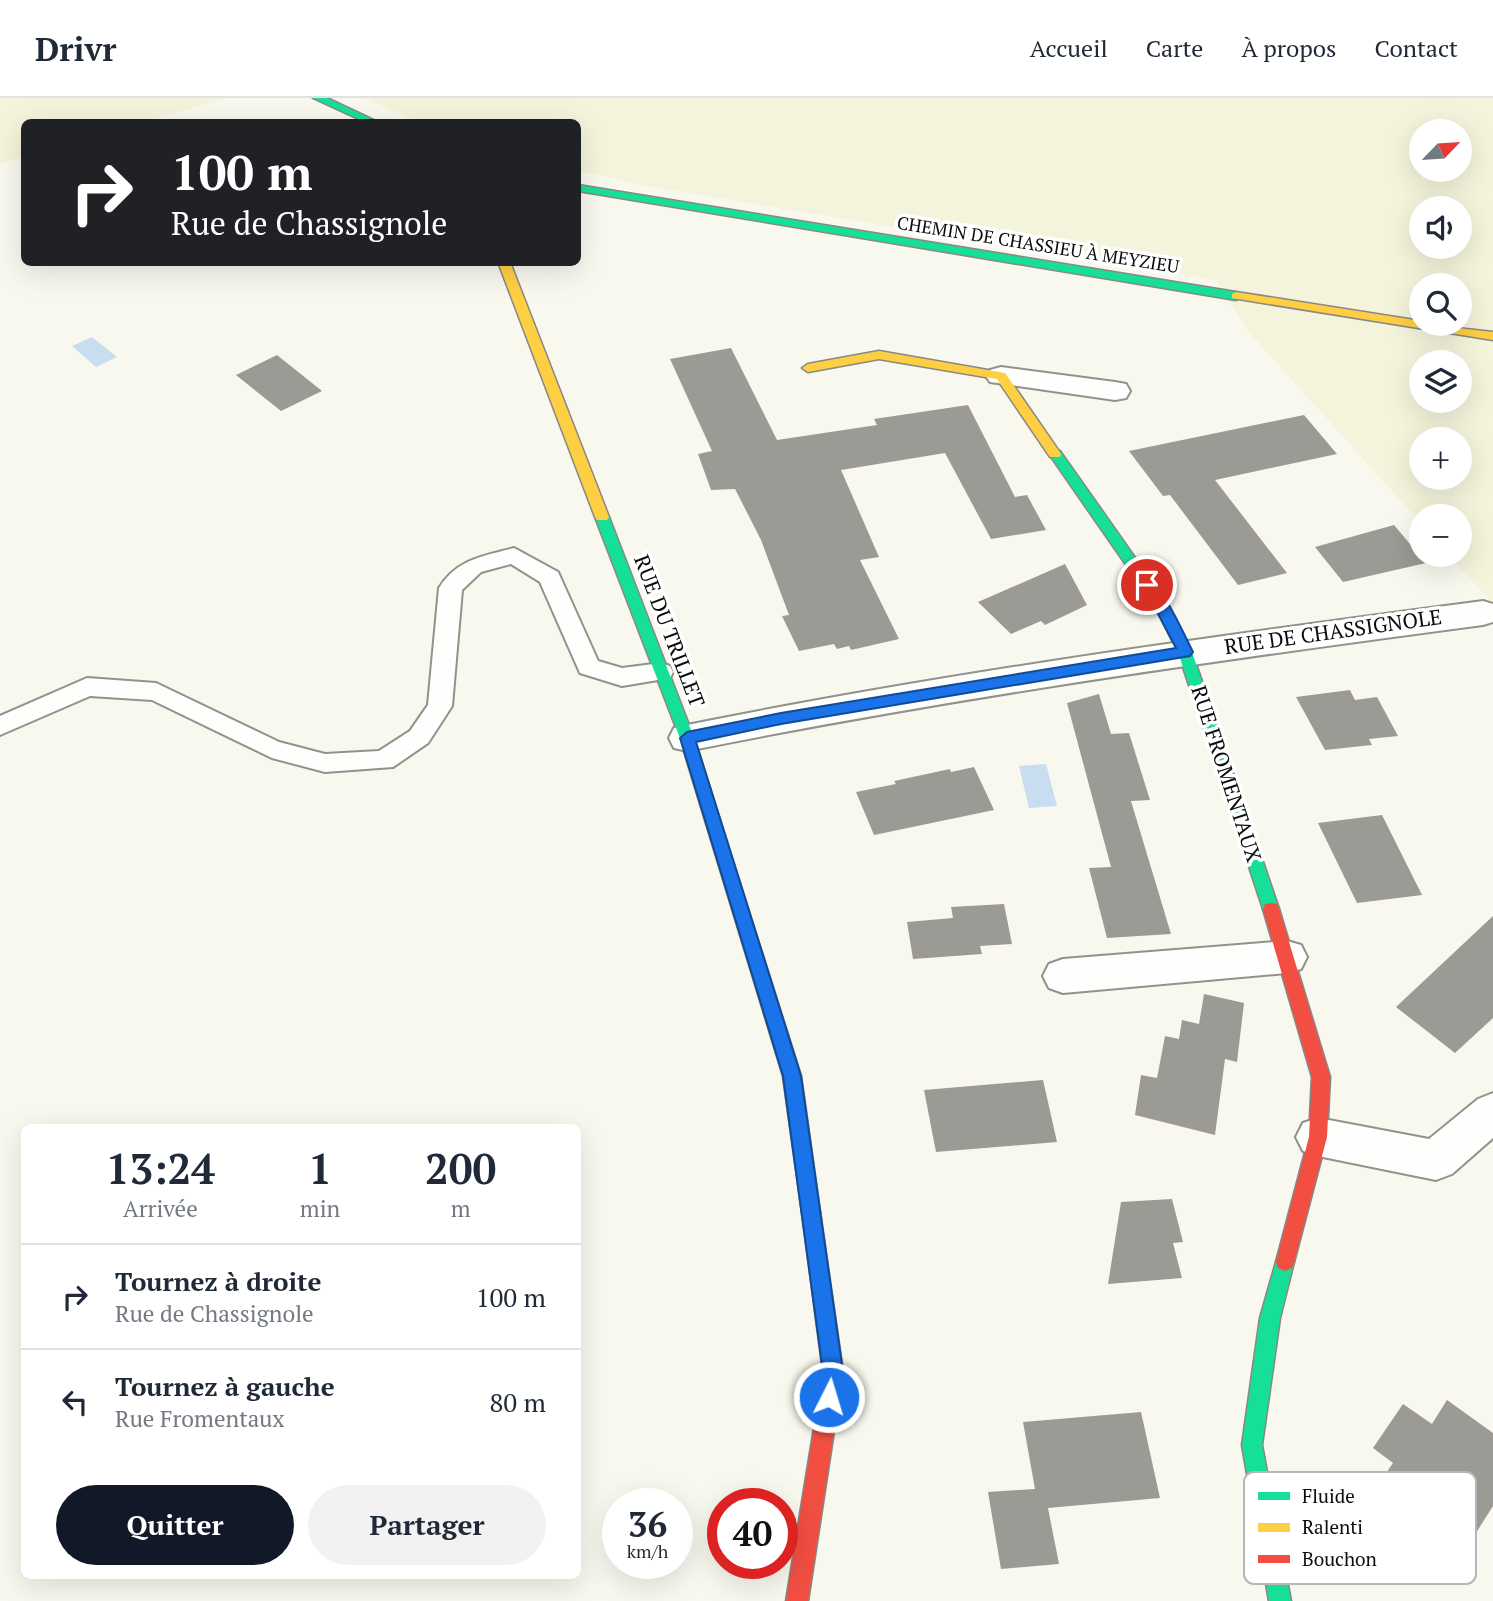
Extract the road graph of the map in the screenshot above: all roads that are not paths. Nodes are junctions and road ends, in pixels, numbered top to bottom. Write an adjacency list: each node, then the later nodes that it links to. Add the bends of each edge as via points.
1 (318, 98): 2 (street)
2 (366, 119)
3 (581, 189): 5 (street, CHEMIN DE CHASSIEU À MEYZIEU)
4 (506, 266): 11 (street, RUE DU TRILLET)
5 (1493, 336)
6 (808, 368): 7 (street, via 879,355)
7 (1001, 376): 8 (street); 10 (street, RUE FROMENTAUX, via 1162,606)
8 (1115, 391)
9 (1483, 613): 10 (street, RUE DE CHASSIGNOLE)
10 (1185, 652): 13 (street, RUE DE CHASSIGNOLE); 14 (street, RUE FROMENTAUX)
11 (661, 671): 12 (lane, via 622,677 588,667 550,578 514,556 473,566 451,588 440,706 419,737 384,760 325,763 272,749 156,692 87,687); 13 (street, RUE DU TRILLET)
12 (0, 726)
13 (687, 738): 19 (street, RUE DU TRILLET, via 792,1076 833,1372)
14 (1287, 957): 15 (street); 17 (street, RUE FROMENTAUX, via 1321,1077)
15 (1063, 975)
16 (1493, 1112): 17 (street, via 1436,1160)
17 (1318, 1137): 18 (street, RUE FROMENTAUX, via 1270,1318 1252,1445)
18 (1257, 1472)
19 (797, 1601)

